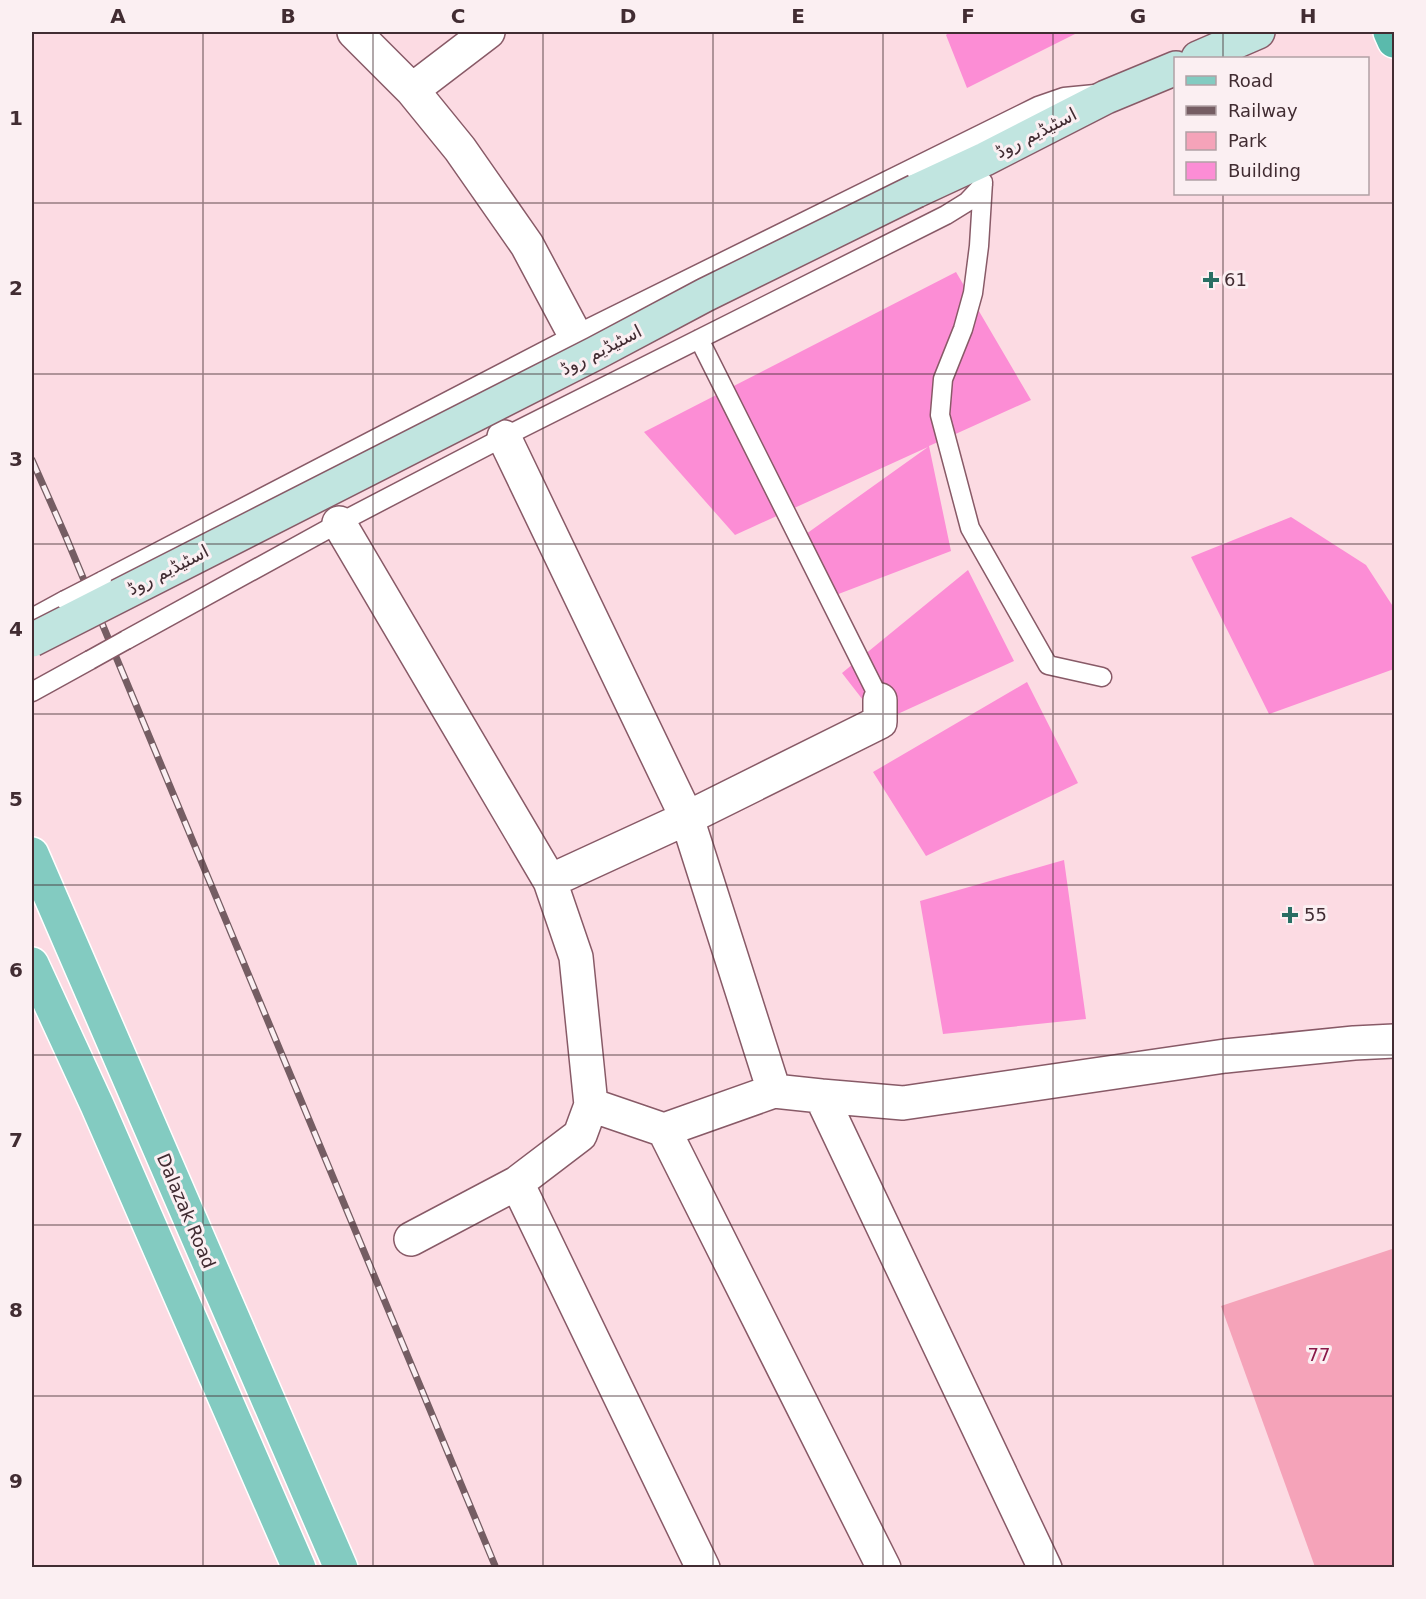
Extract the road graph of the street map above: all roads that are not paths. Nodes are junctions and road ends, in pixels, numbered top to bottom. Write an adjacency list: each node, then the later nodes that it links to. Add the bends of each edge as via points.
1 (354, 32): 10 (street)
2 (488, 32): 10 (street)
3 (1224, 32): 7 (main road, اسٹیڈیم روڈ)
4 (1258, 32): 8 (main road, اسٹیڈیم روڈ)
5 (1390, 32): 6 (highway)
6 (1395, 41)
7 (1196, 57)
8 (1201, 57)
9 (1174, 69): 11 (main road, اسٹیڈیم روڈ)
10 (412, 90): 13 (street, via 460,149 527,245)
11 (1119, 92): 12 (main road, اسٹیڈیم روڈ); 13 (lane, via 1064,97 1038,106)
12 (984, 172): 14 (lane, via 966,202 946,215); 18 (main road, اسٹیڈیم روڈ, bridge, via 916,191); 19 (lane, via 973,293 943,379 940,415 970,528 1048,664)
13 (575, 335): 17 (lane, bridge)
14 (699, 339): 15 (lane); 21 (lane)
15 (504, 437): 16 (lane); 22 (street)
16 (339, 523): 20 (lane, bridge); 24 (street)
17 (32, 618)
18 (32, 640)
19 (1102, 677)
20 (32, 692)
21 (880, 700): 22 (street, via 880,722)
22 (687, 818): 24 (street); 27 (street)
23 (32, 854): 34 (main road, Dalazak Road)
24 (550, 881): 29 (street, via 576,957)
25 (32, 964): 33 (main road)
26 (1395, 1041): 28 (street, via 1225,1056 903,1103)
27 (774, 1091): 28 (street); 30 (street)
28 (821, 1096): 37 (street)
29 (591, 1105): 30 (street); 31 (street, via 579,1135)
30 (664, 1130): 36 (street)
31 (518, 1183): 32 (street); 35 (street)
32 (411, 1239)
33 (299, 1568)
34 (341, 1568)
35 (703, 1568)
36 (884, 1568)
37 (1045, 1568)

